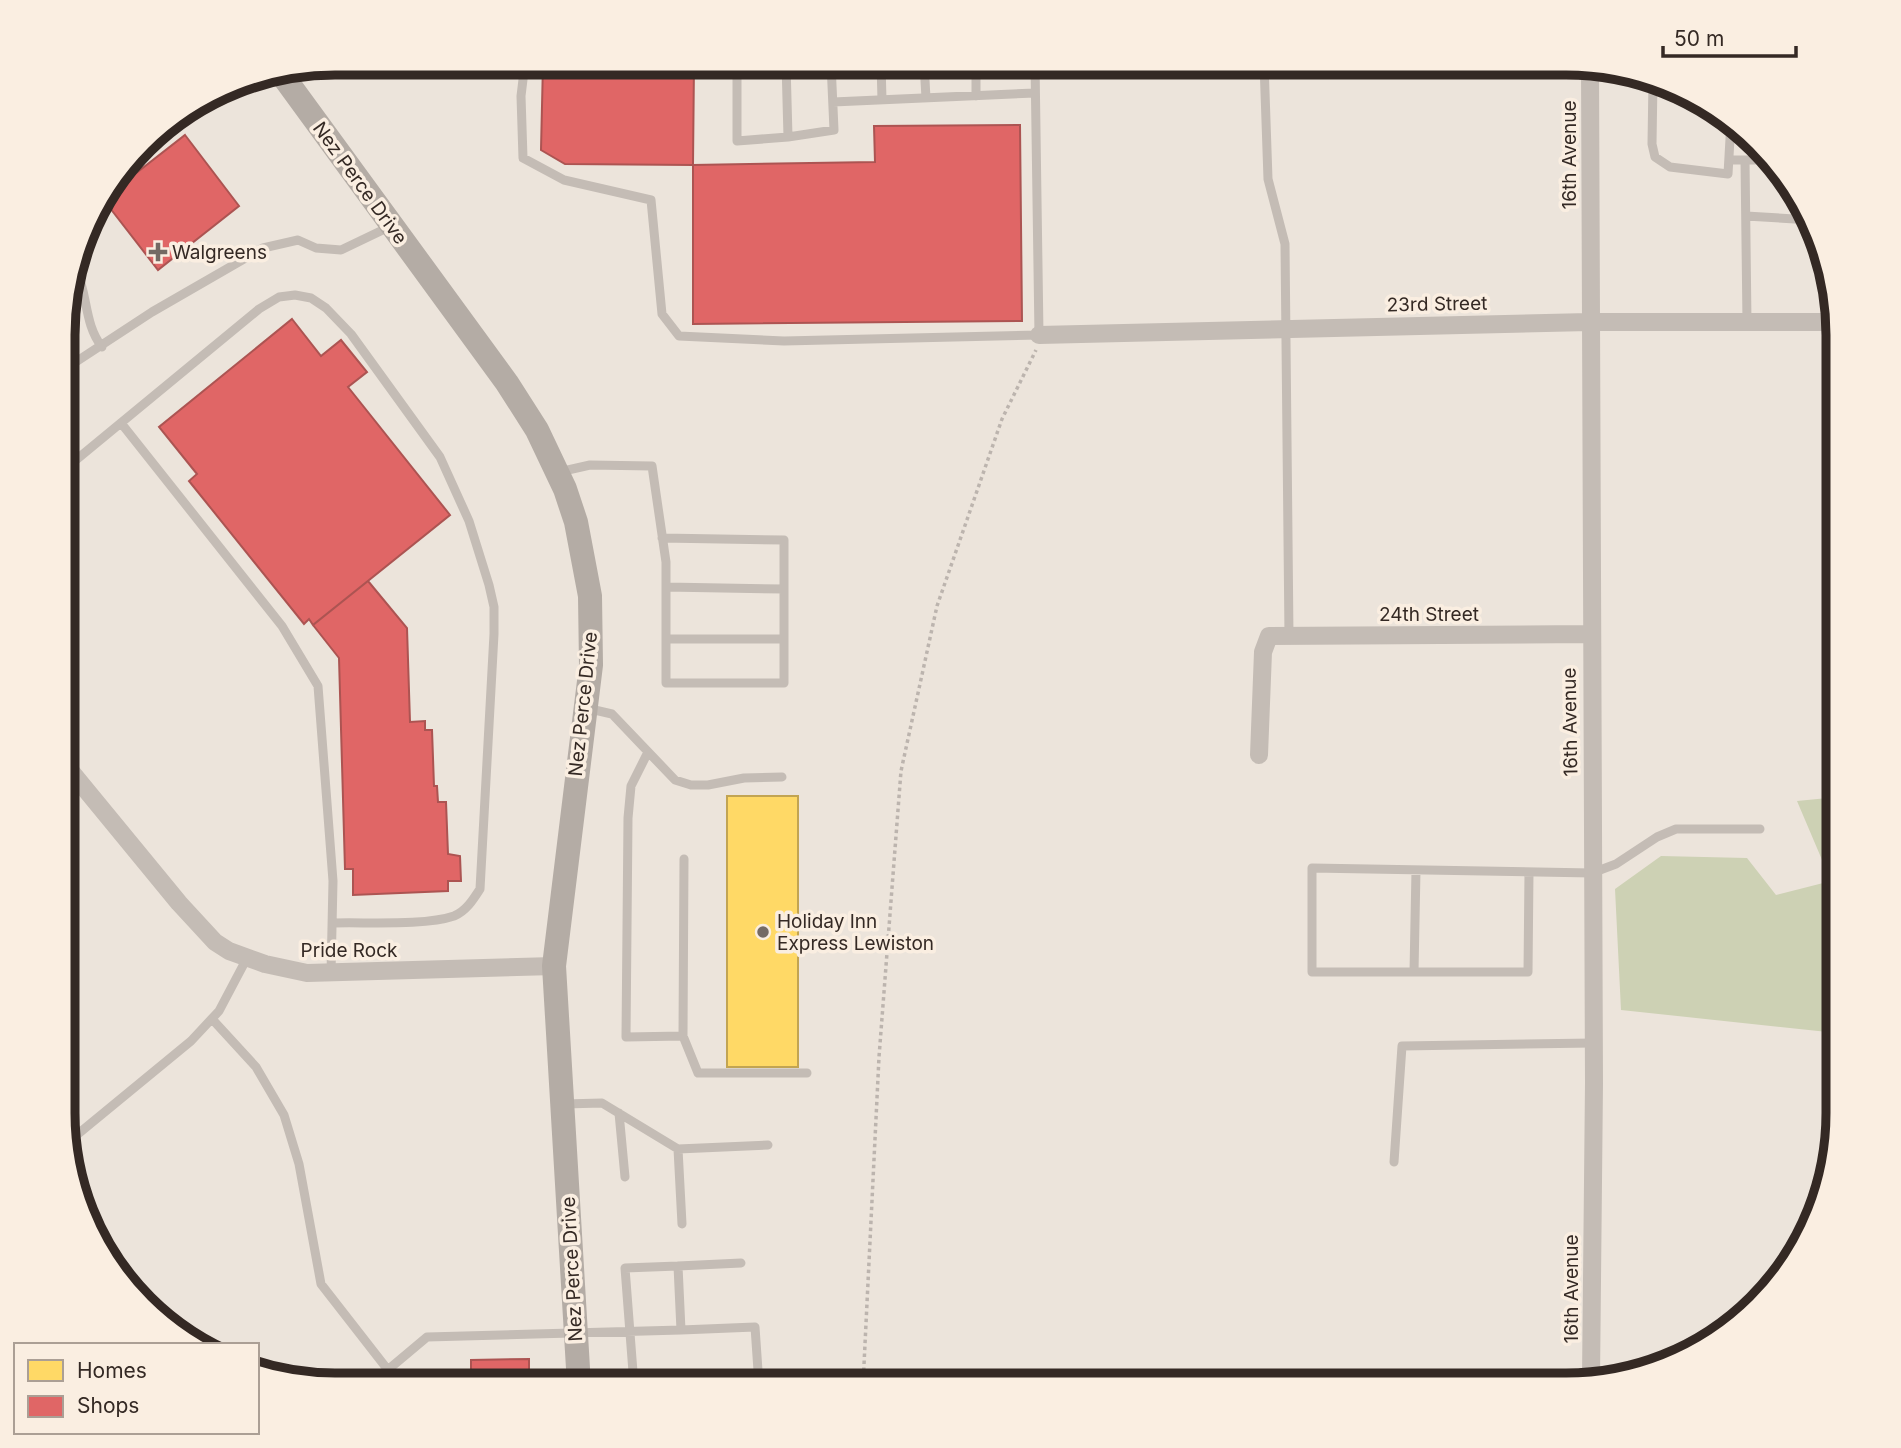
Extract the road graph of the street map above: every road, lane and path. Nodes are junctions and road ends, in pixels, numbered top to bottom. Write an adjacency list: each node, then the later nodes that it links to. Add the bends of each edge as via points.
1 (524, 75): 31 (lane, via 523,158 564,180 651,200 662,314 679,336 784,341)
2 (737, 75): 19 (lane, via 737,141)
3 (786, 75): 19 (lane)
4 (832, 75): 17 (lane)
5 (881, 75): 16 (lane)
6 (925, 75): 15 (lane)
7 (976, 75): 14 (lane)
8 (1035, 75): 13 (lane)
9 (1264, 75): 30 (lane, via 1268,178 1285,244)
10 (1590, 76): 27 (street, 16th Avenue)
11 (292, 79): 25 (street, Nez Perce Drive)
12 (1653, 90): 20 (lane, via 1655,157 1670,167 1722,176 1728,174)
13 (1035, 93): 14 (lane); 31 (lane)
14 (976, 96): 15 (lane)
15 (926, 98): 16 (lane)
16 (882, 100): 17 (lane)
17 (833, 102): 19 (lane, via 834,130)
18 (1731, 135): 20 (lane)
19 (788, 137)
20 (1731, 160): 21 (lane)
21 (1745, 160): 22 (lane); 23 (lane)
22 (1758, 160)
23 (1746, 216): 24 (lane); 28 (lane)
24 (1799, 219)
25 (390, 226): 32 (lane, via 341,250 316,248 298,240 263,248); 36 (street, Nez Perce Drive, via 507,383)
26 (80, 282): 32 (lane, via 92,332)
27 (1589, 321): 28 (street, 23rd Street); 30 (street, 23rd Street); 40 (street, 16th Avenue)
28 (1747, 322): 29 (street, 23rd Street)
29 (1825, 322)
30 (1286, 328): 31 (street, 23rd Street); 41 (lane)
31 (1039, 335): 82 (path, via 1035,353 1002,419 937,606 901,771 879,1057)
32 (102, 346): 33 (lane)
33 (75, 363)
34 (121, 423): 35 (lane); 54 (lane, via 282,626 318,686); 54 (lane, via 259,309 279,298 311,298 351,334 440,457 469,521 494,607 480,889 473,901 454,915)
35 (75, 460)
36 (558, 473): 37 (lane, via 590,465 652,466); 44 (street, Nez Perce Drive, via 576,522 590,596 591,665)
37 (662, 538): 38 (lane); 39 (lane, via 784,540)
38 (666, 587): 39 (lane); 42 (lane)
39 (784, 589): 43 (lane)
40 (1590, 634): 41 (street, 24th Street); 53 (street, 16th Avenue)
41 (1289, 636): 46 (street, 24th Street, via 1269,636 1263,652)
42 (666, 639): 43 (lane); 43 (lane, via 666,683 784,683)
43 (784, 639)
44 (584, 708): 45 (lane, via 612,714); 56 (street, Nez Perce Drive)
45 (648, 752): 48 (lane, via 675,780 691,785); 60 (lane, via 631,786 628,818 626,1037)
46 (1259, 755)
47 (75, 776): 55 (street, Pride Rock, via 215,942)
48 (782, 777)
49 (1760, 829): 53 (lane, via 1676,829)
50 (684, 859): 60 (lane)
51 (1416, 870): 52 (lane); 57 (lane); 57 (lane, via 1311,868 1311,972)
52 (1530, 872): 53 (lane); 57 (lane, via 1528,972)
53 (1592, 873): 61 (street, 16th Avenue)
54 (334, 923): 58 (lane)
55 (247, 958): 58 (street, Pride Rock, via 288,970); 59 (lane)
56 (554, 966): 58 (street, Pride Rock); 63 (street, Nez Perce Drive)
57 (1414, 972)
58 (331, 973)
59 (212, 1019): 65 (lane); 76 (lane, via 256,1067 284,1115 299,1164 321,1284)
60 (683, 1036): 62 (lane, via 698,1073)
61 (1593, 1043): 68 (lane, via 1402,1046); 77 (street, 16th Avenue)
62 (807, 1073)
63 (562, 1104): 64 (lane, via 602,1102); 75 (street, Nez Perce Drive)
64 (619, 1113): 67 (lane); 69 (lane)
65 (76, 1135)
66 (768, 1145): 67 (lane)
67 (678, 1149): 70 (lane)
68 (1394, 1162)
69 (625, 1177)
70 (682, 1224)
71 (741, 1263): 72 (lane)
72 (678, 1266): 73 (lane, via 625,1268); 74 (lane)
73 (631, 1329): 74 (lane); 75 (lane); 80 (lane)
74 (681, 1330): 81 (lane, via 755,1327)
75 (576, 1331): 76 (lane, via 426,1337); 79 (street, Nez Perce Drive)
76 (388, 1370): 78 (lane)
77 (1591, 1372)
78 (384, 1373)
79 (578, 1373)
80 (633, 1373)
81 (758, 1373)
82 (864, 1373)

